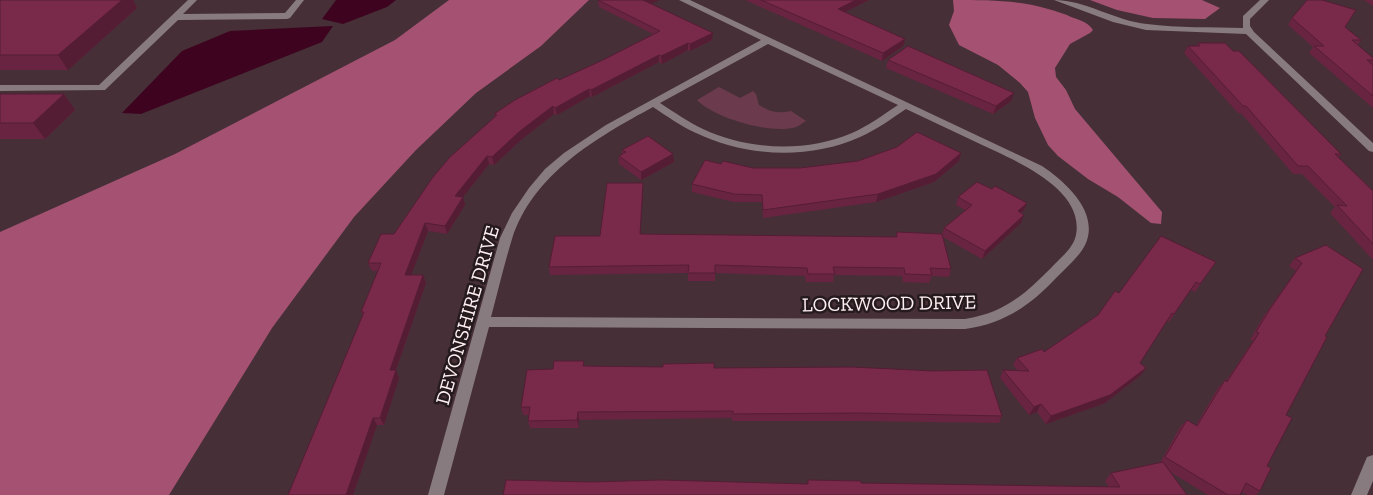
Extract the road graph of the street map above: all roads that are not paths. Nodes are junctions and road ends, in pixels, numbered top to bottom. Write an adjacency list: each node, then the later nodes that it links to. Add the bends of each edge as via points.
1 (193, 0): 6 (street)
2 (300, 0): 6 (street, via 287,16)
3 (683, 0): 8 (street, LOCKWOOD DRIVE)
4 (1058, 0): 7 (street, via 1141,26)
5 (1265, 0): 7 (street, via 1247,16)
6 (176, 17): 9 (street, via 102,88)
7 (1248, 31): 12 (street)
8 (768, 40): 10 (street, DEVONSHIRE DRIVE); 11 (street, LOCKWOOD DRIVE)
9 (0, 88)
10 (653, 103): 11 (street, via 710,135 742,144 784,148 845,139); 13 (street, DEVONSHIRE DRIVE, via 576,148 532,190 506,238)
11 (905, 105): 13 (street, LOCKWOOD DRIVE, via 1033,165 1059,184 1077,205 1083,228 1076,250 1025,302 1009,312 981,322 956,325)
12 (1373, 149)
13 (483, 322): 15 (street, DEVONSHIRE DRIVE)
14 (1373, 462): 16 (street)
15 (436, 495)
16 (1359, 495)

